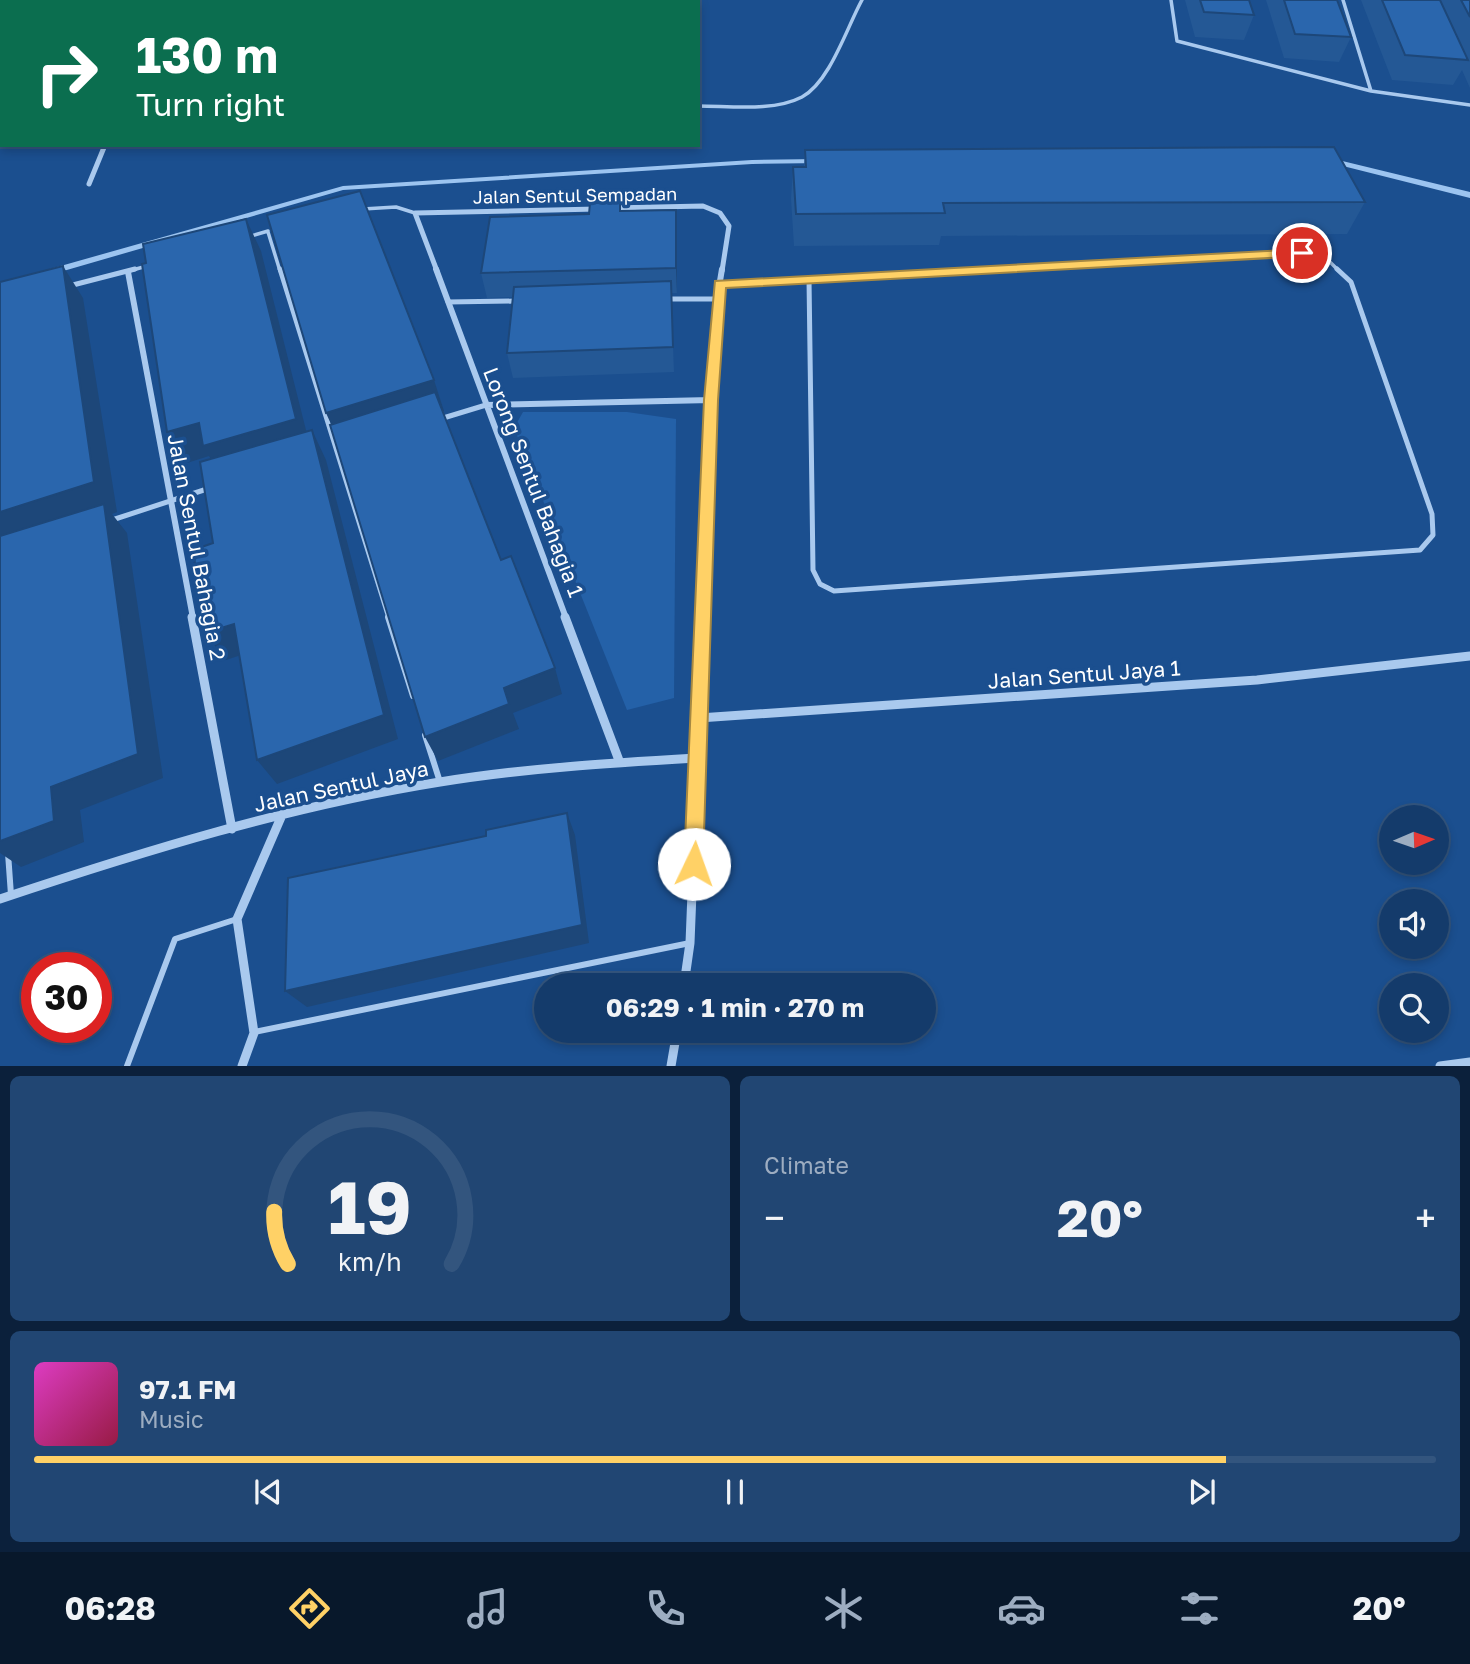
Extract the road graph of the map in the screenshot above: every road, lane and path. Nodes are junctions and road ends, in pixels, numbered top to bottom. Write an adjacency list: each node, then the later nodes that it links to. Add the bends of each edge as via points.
1 (862, 0): 6 (lane, via 819,81 802,96 755,105)
2 (1171, 0): 4 (lane, via 1177,41)
3 (1343, 0): 4 (lane)
4 (1371, 91): 5 (lane)
5 (1470, 105)
6 (700, 106)
7 (103, 147): 8 (street)
8 (89, 184)
9 (362, 209): 10 (lane, via 396,207)
10 (415, 213): 17 (street, Jalan Sentul Sempadan, via 703,206 720,213 729,226); 22 (street, Lorong Sentul Bahagia 1)
11 (281, 228): 12 (lane)
12 (268, 232): 13 (lane); 27 (lane)
13 (242, 239)
14 (153, 264): 15 (lane)
15 (128, 271): 18 (lane); 29 (street, Jalan Sentul Bahagia 2)
16 (809, 279): 16 (lane, via 813,570 820,584 834,591 1420,550 1433,535 1432,514 1351,282 1330,262 1302,253); 17 (lane)
17 (719, 284): 19 (street)
18 (64, 288)
19 (717, 299): 20 (lane); 23 (street)
20 (650, 300)
21 (529, 301): 22 (lane)
22 (448, 302): 24 (street, Lorong Sentul Bahagia 1)
23 (711, 400): 24 (street); 33 (street)
24 (486, 405): 25 (lane); 36 (street, Lorong Sentul Bahagia 1)
25 (436, 420)
26 (347, 447): 27 (lane)
27 (335, 450): 32 (lane)
28 (221, 485): 29 (lane)
29 (171, 500): 30 (lane); 39 (street, Jalan Sentul Bahagia 2)
30 (105, 522)
31 (1470, 656): 33 (street, Jalan Sentul Jaya 1, via 1257,680)
32 (415, 703)
33 (699, 718): 35 (street)
34 (423, 729): 37 (lane)
35 (698, 758): 36 (street, Jalan Sentul Jaya); 44 (street)
36 (620, 763): 37 (street, Jalan Sentul Jaya)
37 (440, 782): 38 (street, Jalan Sentul Jaya)
38 (282, 815): 39 (street, Jalan Sentul Jaya); 43 (street)
39 (232, 828): 41 (street, Jalan Sentul Jaya)
40 (7, 842): 41 (lane)
41 (11, 895): 42 (street, Jalan Sentul Jaya)
42 (0, 899)
43 (237, 919): 46 (street); 49 (lane, via 174,939)
44 (690, 943): 45 (street); 46 (lane)
45 (686, 973)
46 (254, 1033): 50 (street)
47 (675, 1043): 51 (street)
48 (1470, 1062): 52 (street)
49 (127, 1066)
50 (242, 1066)
51 (671, 1066)
52 (1440, 1066)

